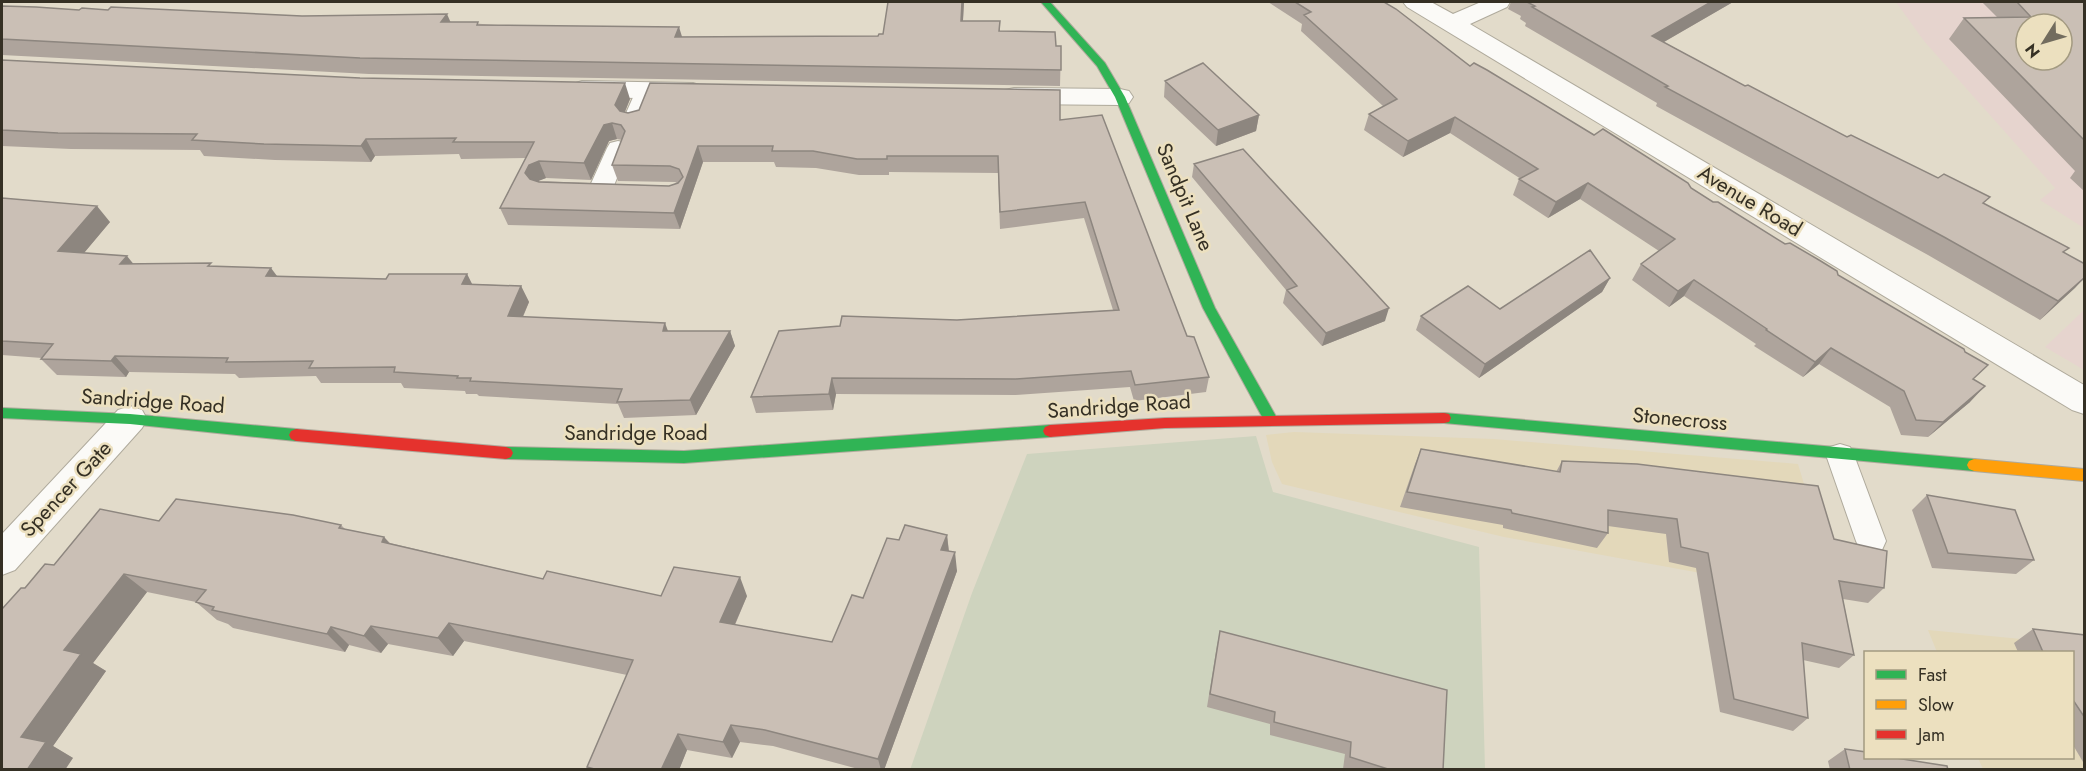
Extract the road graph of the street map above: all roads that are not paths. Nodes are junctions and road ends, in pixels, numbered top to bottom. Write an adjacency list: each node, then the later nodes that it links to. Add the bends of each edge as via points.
1 (1045, 2): 9 (main road, Sandpit Lane, via 1101,65)
2 (1415, 2): 4 (street, Avenue Road)
3 (1499, 2): 4 (street)
4 (1453, 23): 13 (street, Avenue Road)
5 (553, 88): 6 (street)
6 (645, 90): 7 (street); 10 (lane)
7 (717, 91)
8 (990, 95): 9 (street)
9 (1120, 97): 16 (main road, Sandpit Lane, via 1209,308)
10 (634, 120)
11 (618, 148): 12 (lane)
12 (601, 188)
13 (2085, 401)
14 (2, 413): 15 (main road, Sandridge Road)
15 (130, 418): 16 (main road, Sandridge Road, via 478,452 684,457 1165,423); 20 (street, Spencer Gate)
16 (1270, 420): 17 (main road, Stonecross, via 1443,418)
17 (1840, 455): 18 (main road, Stonecross); 19 (lane)
18 (2085, 475)
19 (1871, 541)
20 (2, 559)

